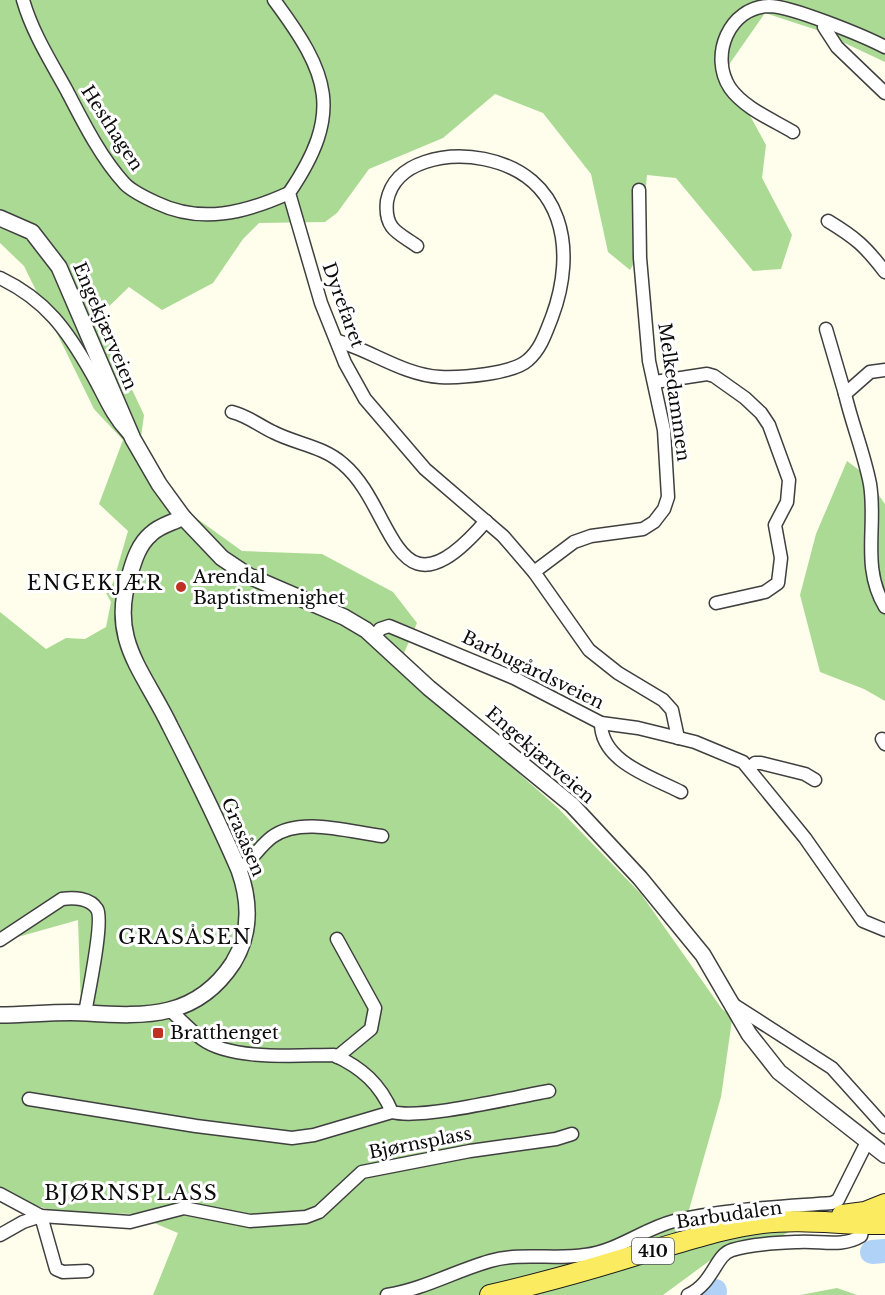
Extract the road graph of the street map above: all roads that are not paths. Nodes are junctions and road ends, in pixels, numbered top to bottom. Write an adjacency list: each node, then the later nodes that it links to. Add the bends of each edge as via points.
1 (23, 0): 8 (street, Hesthagen, via 74,105 112,169 127,186 168,208 208,216 254,207)
2 (273, 0): 8 (street, via 309,52 325,99 324,121 315,149)
3 (825, 23): 4 (street); 5 (street, via 837,47); 6 (street, via 782,8 758,8 735,21 722,48 722,73 731,89 745,103)
4 (885, 47)
5 (885, 93)
6 (794, 132)
7 (639, 190): 17 (street, Melkedammen, via 640,258 649,361)
8 (289, 193): 15 (street, Dyrefaret, via 321,303)
9 (0, 218): 20 (street, Engekjærveien, via 32,232 59,267)
10 (828, 221): 12 (street, via 858,239)
11 (417, 246): 15 (street, via 392,228 386,209 390,189 398,176 416,164 487,159 521,173 537,186 562,227 565,249 558,300 535,353 518,366 440,377 413,372)
12 (885, 272)
13 (3, 279): 20 (street, Engekjærveien, via 35,297 55,316 114,418)
14 (826, 329): 18 (street)
15 (338, 341): 22 (street, Dyrefaret, via 345,363 383,422 425,469)
16 (885, 370): 18 (street, via 870,372)
17 (655, 382): 23 (street, Melkedammen, via 666,453 668,497 664,509 642,529 574,542); 24 (street, via 706,374 745,398 769,424 789,480 787,502 775,525 781,558 778,583 765,592)
18 (845, 394): 25 (street, via 870,483 873,506 869,553)
19 (232, 412): 22 (street, via 274,433 327,452 344,464 360,482 390,539 413,560 433,564 447,559)
20 (133, 439): 21 (street, Engekjærveien)
21 (183, 517): 26 (street, Engekjærveien, via 236,569 344,617); 33 (street, Grasåsen, via 150,534 141,546 124,589 123,633)
22 (486, 521): 23 (street, Dyrefaret)
23 (534, 572): 28 (street, via 589,650 672,710)
24 (716, 603)
25 (885, 607)
26 (375, 637): 27 (street, Barbugårdsveien, via 380,629 389,626 514,678); 37 (street, Engekjærveien, via 429,688 572,805 640,878 703,955)
27 (601, 723): 28 (street, Barbugårdsveien); 31 (street, via 608,747 617,758)
28 (678, 738): 29 (street, Barbugårdsveien, via 743,762)
29 (749, 768): 30 (street, via 761,763); 34 (street, Barbugårdsveien, via 805,838 863,921)
30 (815, 780)
31 (681, 792)
32 (382, 836): 33 (street, via 289,828 272,837)
33 (239, 870): 38 (street, Grasåsen, via 248,914 237,957 211,992)
34 (885, 930)
35 (337, 939): 41 (street, via 375,1008 372,1029)
36 (0, 940): 39 (street, via 62,898 73,897 95,907 98,938)
37 (731, 1003): 45 (street, via 832,1068); 47 (street, Engekjærveien, via 779,1072)
38 (171, 1011): 39 (street, Grasåsen); 41 (street, via 202,1040 220,1047 248,1053)
39 (86, 1013): 40 (street, Grasåsen)
40 (0, 1015)
41 (337, 1057): 44 (street, via 378,1085)
42 (549, 1092): 44 (street, via 441,1110)
43 (29, 1099): 44 (street, via 292,1138)
44 (392, 1113)
45 (885, 1127)
46 (572, 1134): 51 (street, Bjørnsplass, via 362,1172 319,1212 306,1217 250,1221 184,1208 130,1222)
47 (867, 1142): 48 (street, Engekjærveien); 56 (street, Barbudalen, via 838,1200 832,1203 689,1218 586,1255 489,1261 423,1287)
48 (884, 1156)
49 (0, 1194): 51 (street, Bjørnsplass)
50 (885, 1204): 52 (main road, Barbudalen / 410)
51 (41, 1216): 54 (street, Bjørnsplass); 55 (street, via 56,1269)
52 (865, 1218): 53 (main road, Barbudalen / 410); 57 (main road, Barbudalen / 410, via 761,1223 716,1232); 58 (street, Barbudalen, via 861,1236 850,1243 799,1241 732,1250 719,1260 707,1282)
53 (885, 1224)
54 (0, 1235)
55 (87, 1271)
56 (387, 1295)
57 (490, 1295)
58 (688, 1295)

